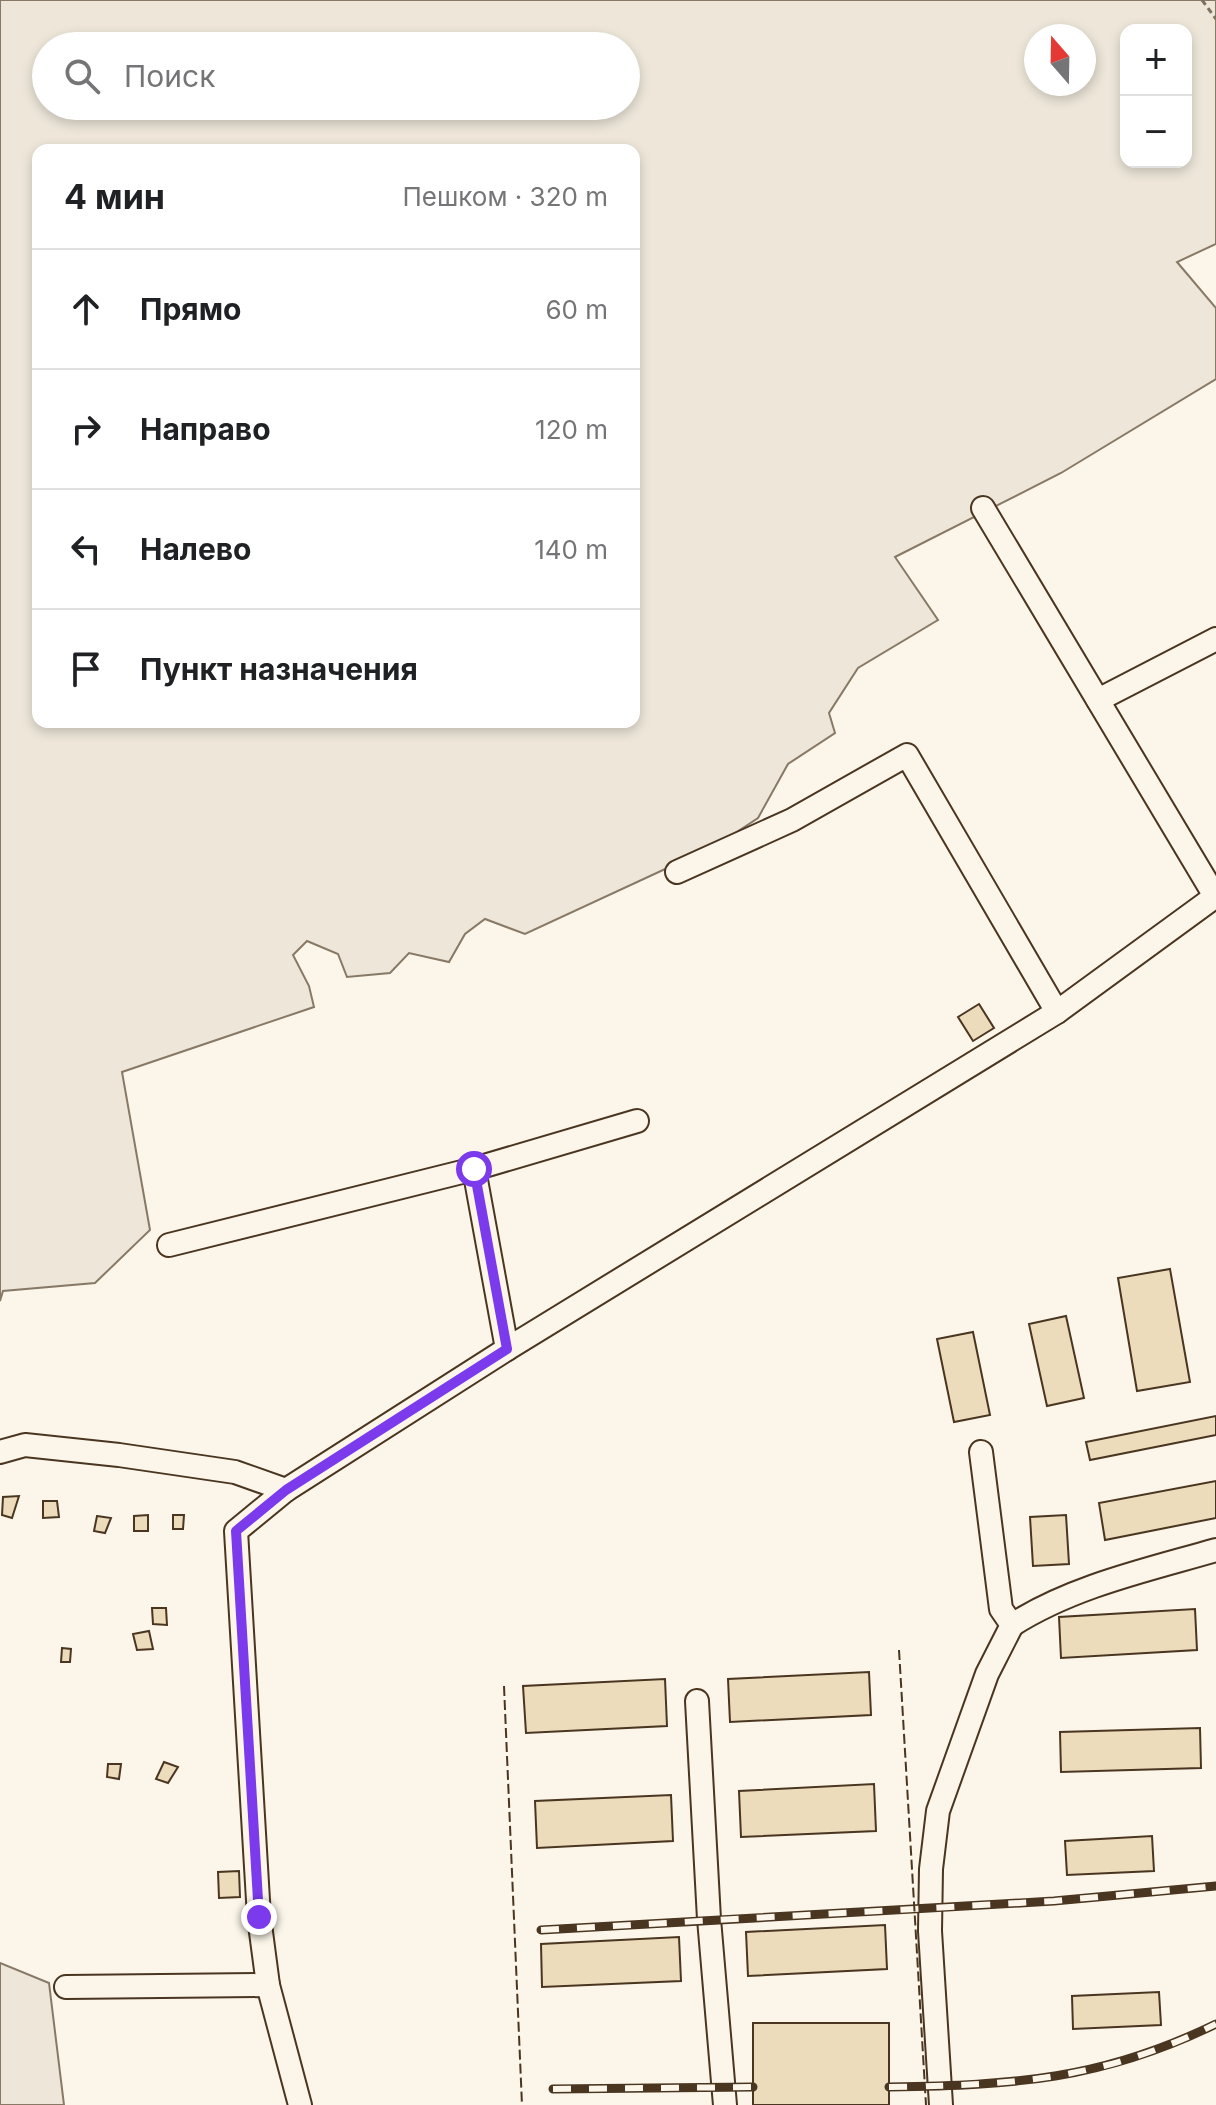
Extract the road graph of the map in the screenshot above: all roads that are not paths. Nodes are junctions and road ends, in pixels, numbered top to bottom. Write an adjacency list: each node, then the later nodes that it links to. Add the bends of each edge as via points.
1 (983, 508): 3 (street)
2 (1216, 639): 3 (street)
3 (1098, 700): 5 (street)
4 (677, 872): 6 (street, via 792,820 907,755)
5 (1216, 896): 6 (street)
6 (1057, 1012): 10 (street)
7 (637, 1121): 8 (street)
8 (474, 1169): 9 (street); 10 (street)
9 (169, 1245)
10 (507, 1349): 13 (street)
11 (0, 1452): 13 (street, via 25,1445 119,1455 235,1472)
12 (981, 1452): 15 (street, via 1001,1609)
13 (286, 1490): 17 (street, via 236,1531 256,1874)
14 (1216, 1550): 15 (street, via 1079,1592)
15 (1012, 1625): 21 (street, via 987,1674 938,1811 930,1931)
16 (697, 1701): 20 (street)
17 (268, 1985): 18 (street); 19 (street)
18 (66, 1987)
19 (300, 2105)
20 (725, 2105)
21 (941, 2105)

